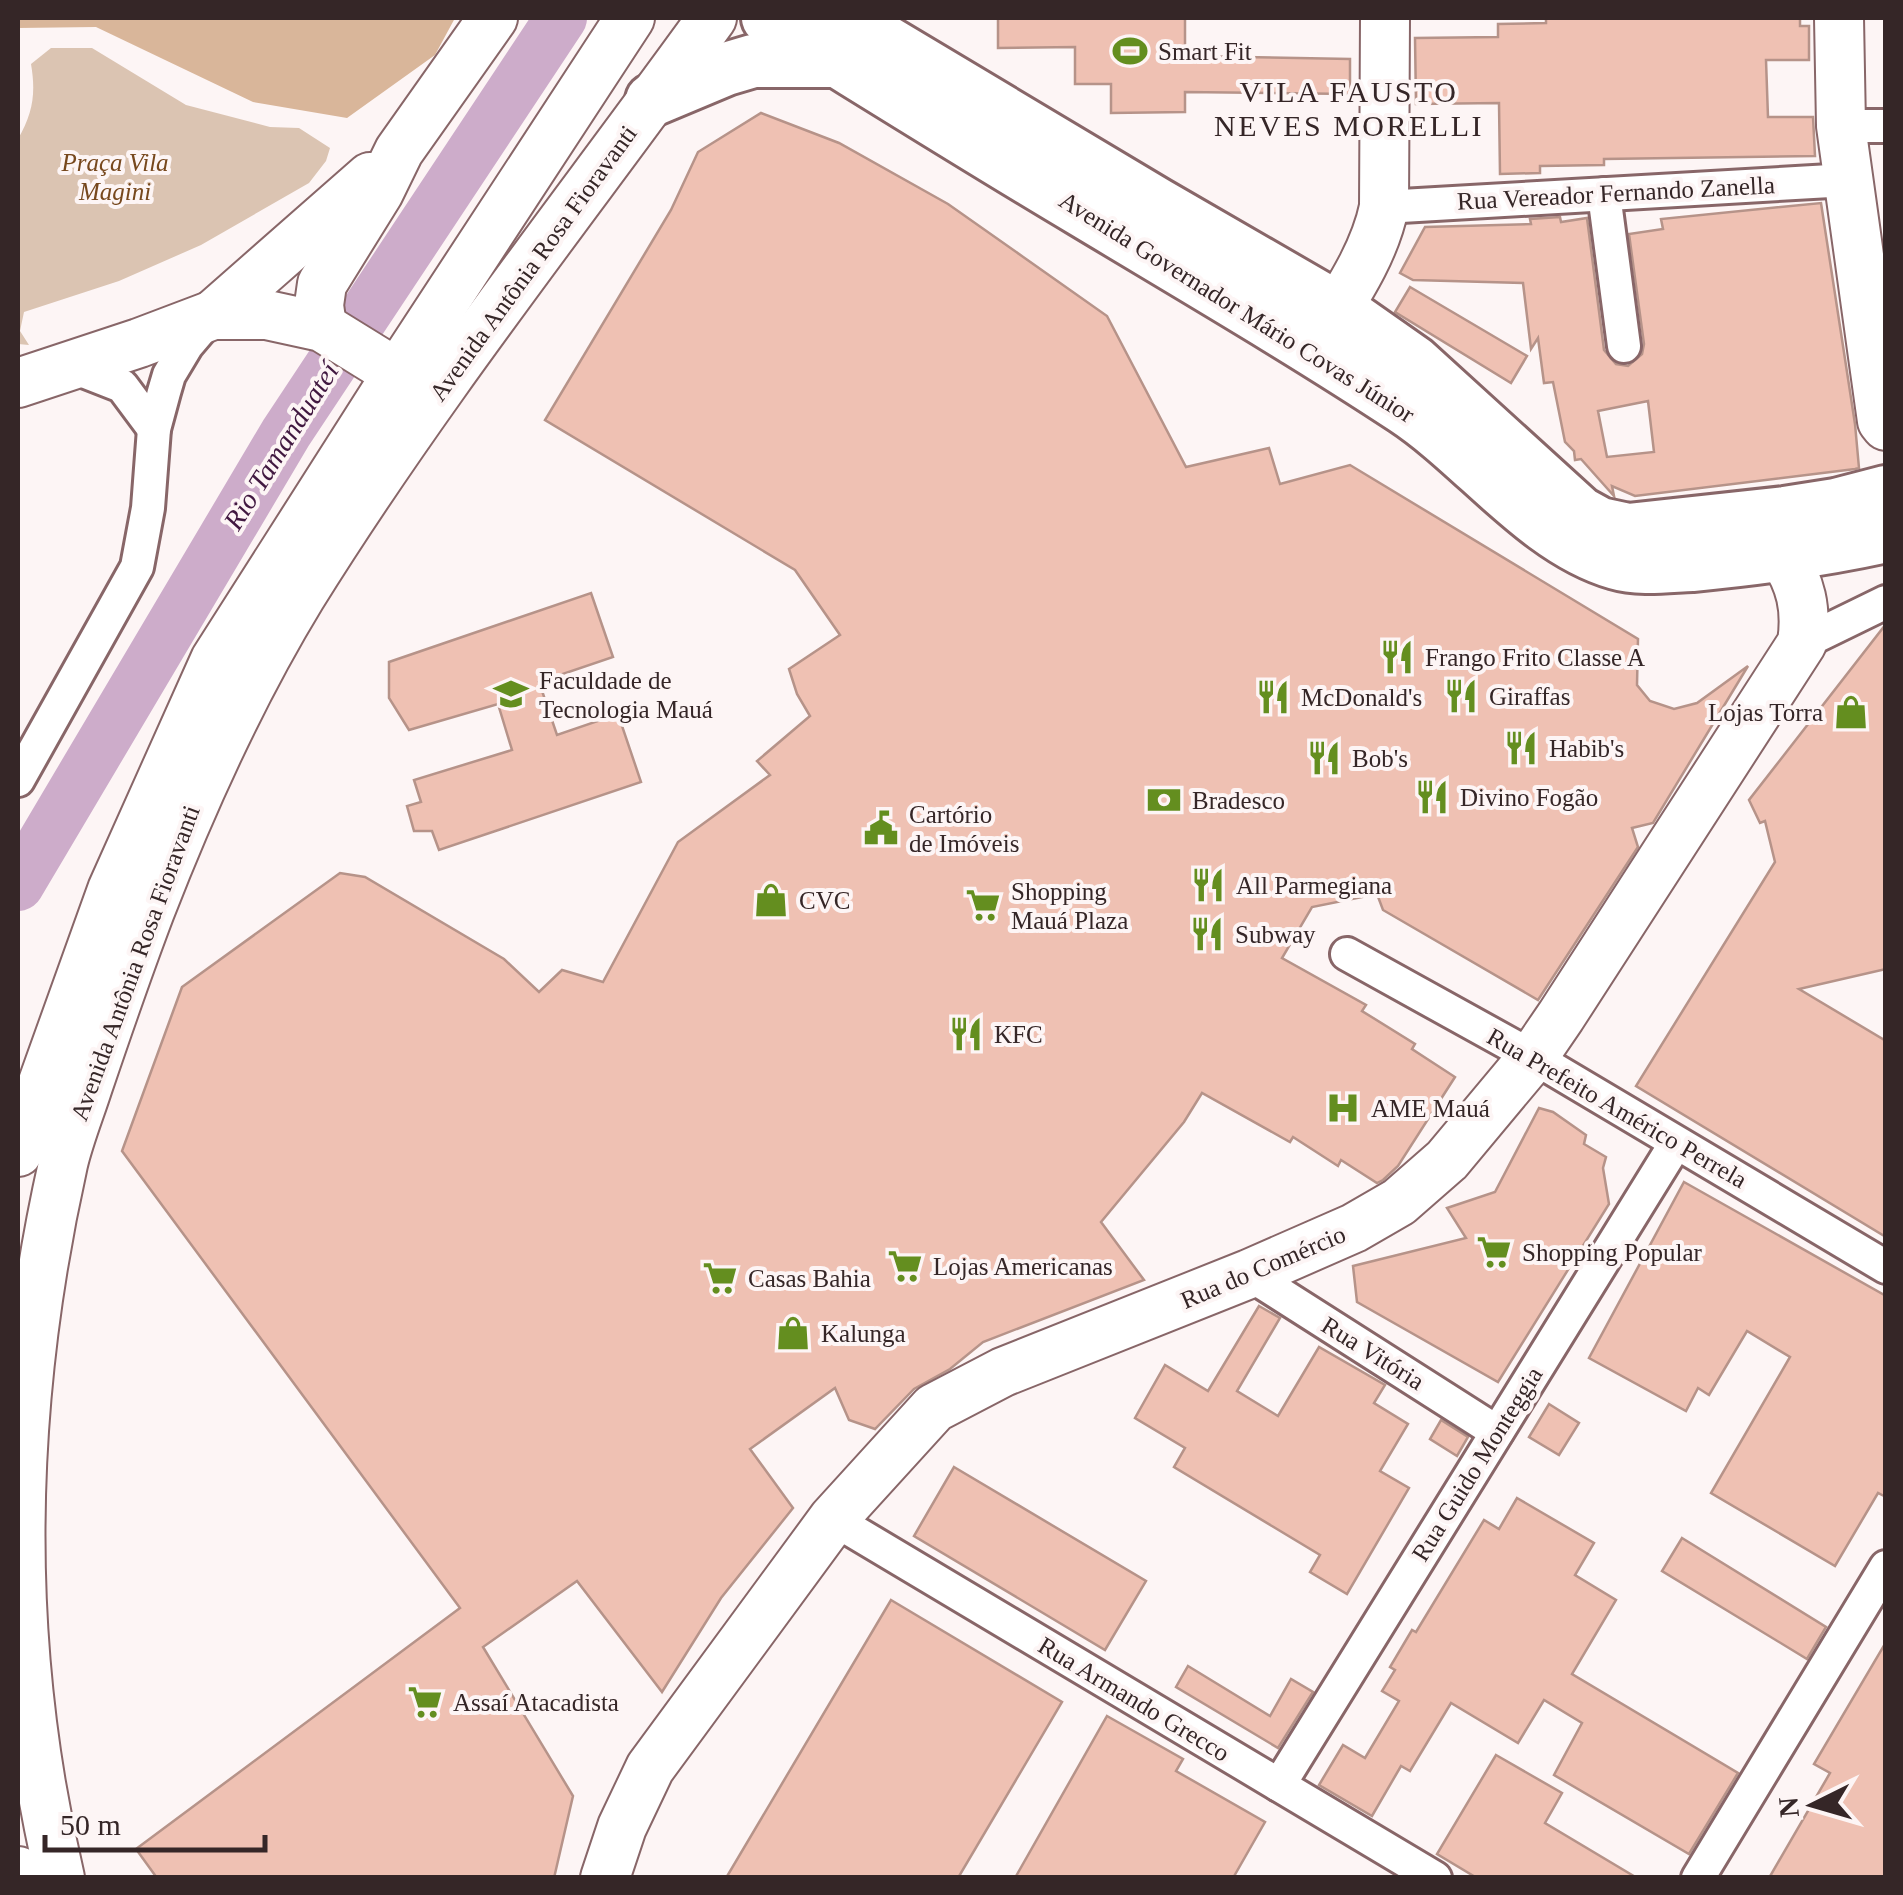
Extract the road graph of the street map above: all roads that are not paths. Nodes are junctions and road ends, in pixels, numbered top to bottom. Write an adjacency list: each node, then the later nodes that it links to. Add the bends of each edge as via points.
1 (493, 18): 11 (main road)
2 (630, 18): 21 (main road, Avenida Antônia Rosa Fioravanti)
3 (712, 18): 8 (main road, Avenida Antônia Rosa Fioravanti)
4 (768, 18): 7 (main road, Avenida Governador Mário Covas Júnior)
5 (1385, 18): 15 (main road)
6 (1839, 18): 9 (main road)
7 (842, 39): 8 (main road, via 726,69); 10 (main road, Avenida Governador Mário Covas Júnior); 14 (main road, Avenida Governador Mário Covas Júnior)
8 (652, 100): 21 (main road, Avenida Antônia Rosa Fioravanti, via 532,258)
9 (1863, 126): 12 (main road)
10 (972, 142): 14 (main road, via 983,127 996,124 1123,199); 17 (main road, Avenida Governador Mário Covas Júnior)
11 (399, 152): 16 (main road); 18 (main road, via 322,284 319,305)
12 (1848, 180): 13 (street, Rua Vereador Fernando Zanella); 22 (main road)
13 (1604, 194): 15 (street, Rua Vereador Fernando Zanella); 19 (street)
14 (1157, 204): 17 (main road, Avenida Governador Mário Covas Júnior)
15 (1384, 207): 17 (main road, via 1372,249)
16 (213, 315): 18 (main road, via 267,315); 20 (main road); 23 (street, via 169,375)
17 (1325, 328): 24 (main road, Avenida Governador Mário Covas Júnior, via 1414,362 1600,524 1628,530 1769,515); 26 (main road, Avenida Governador Mário Covas Júnior, via 1410,412 1580,548 1619,564 1667,566)
18 (328, 331): 21 (main road)
19 (1624, 346)
20 (33, 376): 23 (street, via 122,386)
21 (402, 376): 33 (main road, Avenida Antônia Rosa Fioravanti, via 215,660 112,890); 40 (main road, Avenida Antônia Rosa Fioravanti, via 302,596 189,811 120,988 64,1160 34,1321 18,1567 40,1783)
22 (1886, 426)
23 (154, 429): 29 (street, via 137,568)
24 (1886, 492)
25 (1886, 536): 26 (main road, Avenida Governador Mário Covas Júnior)
26 (1782, 555): 28 (main road, via 1803,597)
27 (1886, 602): 28 (street)
28 (1802, 642): 31 (main road, Rua do Comércio)
29 (18, 780)
30 (1346, 954): 31 (street, Rua Prefeito Américo Perrela)
31 (1533, 1056): 32 (street, Rua Prefeito Américo Perrela); 35 (main road, Rua do Comércio, via 1447,1160 1399,1202)
32 (1676, 1143): 34 (street, Rua Prefeito Américo Perrela); 36 (street, Rua Guido Monteggia)
33 (18, 1152)
34 (1886, 1267)
35 (1249, 1274): 36 (street, Rua Vitória); 37 (main road, Rua do Comércio, via 1003,1372 934,1408)
36 (1498, 1432): 39 (street, Rua Guido Monteggia)
37 (833, 1520): 39 (street, Rua Armando Grecco); 41 (main road, Rua do Comércio, via 650,1768)
38 (1886, 1567): 43 (street)
39 (1279, 1785): 42 (street, Rua Armando Grecco)
40 (60, 1878)
41 (606, 1878)
42 (1435, 1878)
43 (1698, 1878)

